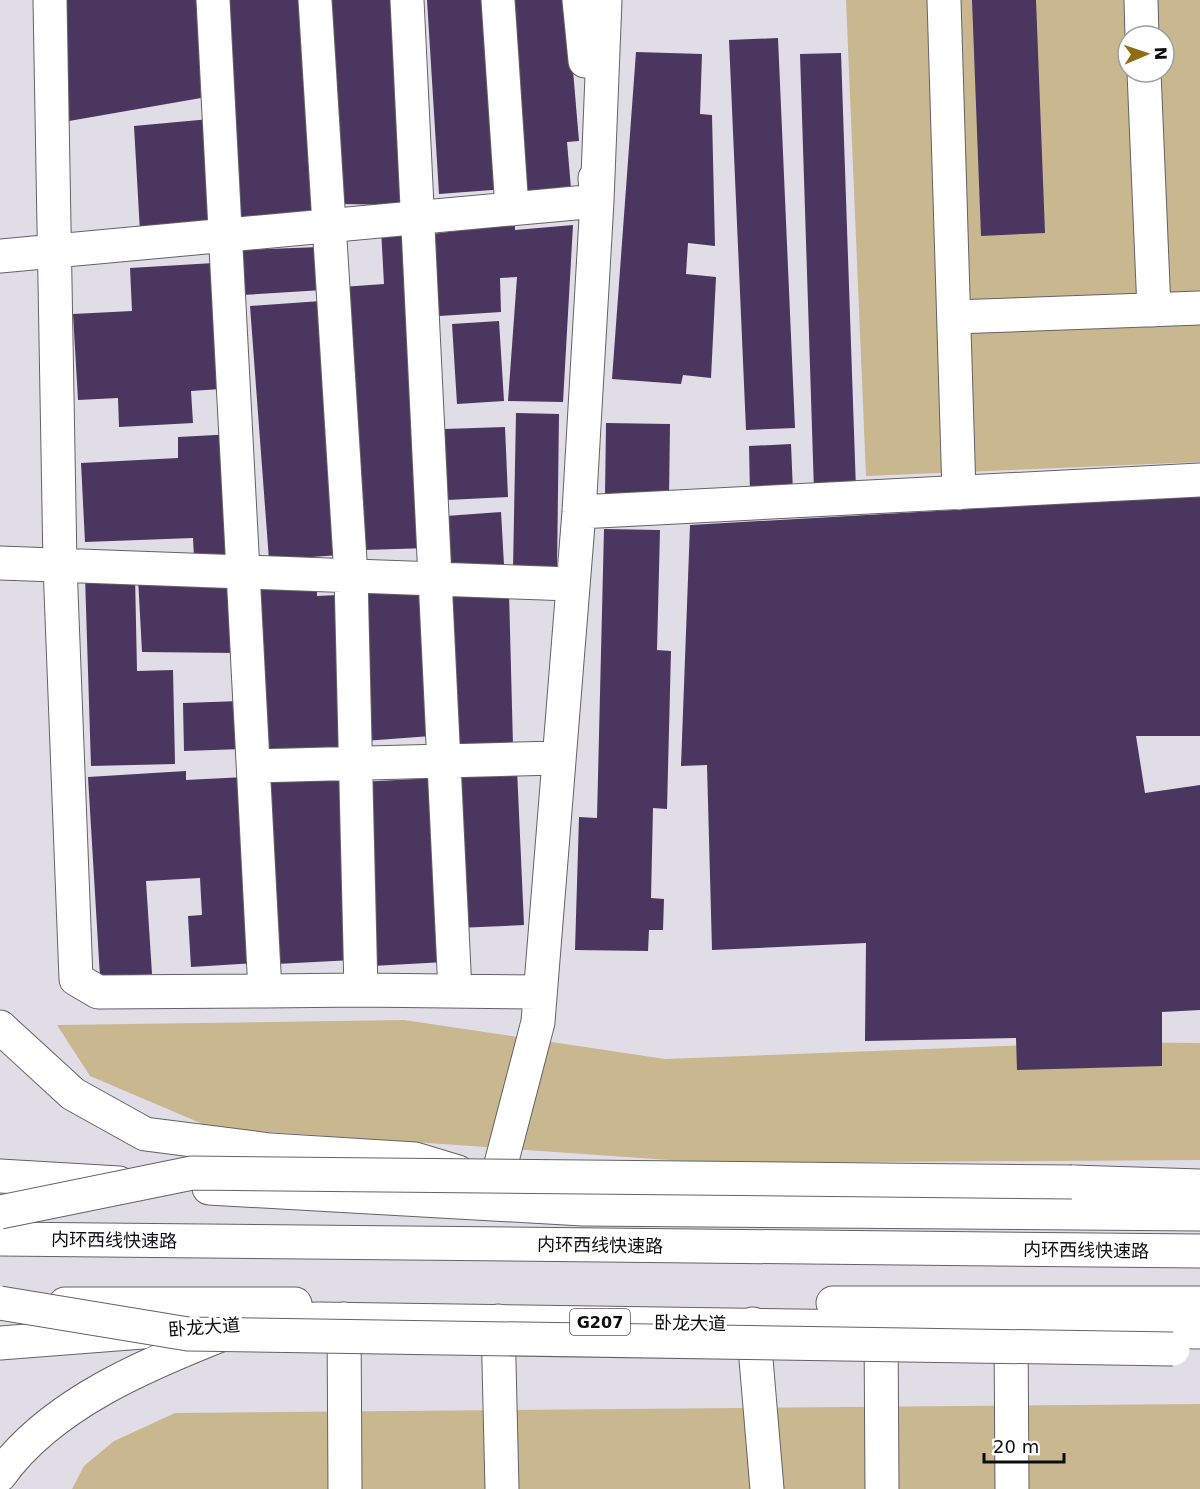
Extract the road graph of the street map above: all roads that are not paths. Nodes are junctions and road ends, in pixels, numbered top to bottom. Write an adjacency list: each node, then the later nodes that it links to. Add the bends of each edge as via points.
1 (50, 0): 17 (main road)
2 (213, 0): 16 (main road)
3 (315, 0): 15 (main road)
4 (407, 0): 14 (main road)
5 (498, 0): 13 (main road)
6 (579, 0): 12 (main road)
7 (605, 0): 12 (main road)
8 (944, 0): 21 (main road)
9 (1141, 0): 10 (main road)
10 (1142, 24)
11 (1145, 84): 20 (main road)
12 (597, 201): 13 (main road); 24 (main road)
13 (512, 209): 14 (main road)
14 (420, 217): 15 (main road); 29 (main road)
15 (328, 226): 16 (main road); 28 (main road)
16 (226, 236): 17 (main road); 27 (main road)
17 (54, 252): 18 (main road); 26 (main road)
18 (0, 256)
19 (1200, 308): 20 (main road)
20 (1154, 310): 21 (main road)
21 (954, 317): 23 (main road)
22 (1200, 480): 23 (main road)
23 (959, 493): 24 (main road)
24 (579, 512): 30 (main road)
25 (0, 563): 26 (main road)
26 (60, 565): 27 (main road); 36 (main road, via 75,980 98,992)
27 (245, 572): 28 (main road); 34 (main road)
28 (351, 576): 29 (main road); 33 (main road)
29 (436, 579): 30 (main road); 32 (main road)
30 (571, 584): 31 (main road)
31 (558, 758): 32 (main road); 38 (main road)
32 (445, 761): 33 (main road); 37 (main road)
33 (355, 763): 34 (main road); 35 (main road)
34 (254, 766): 36 (main road)
35 (361, 990): 36 (main road); 37 (main road)
36 (265, 991)
37 (455, 991): 38 (main road)
38 (540, 992): 41 (main road, via 538,1022)
39 (0, 1027): 41 (main road, via 73,1094 145,1134 270,1150 415,1159)
40 (0, 1176): 43 (main road)
41 (496, 1183): 43 (main road)
42 (1200, 1186): 44 (main road, bridge, via 192,1173)
43 (583, 1209): 45 (main road)
44 (0, 1212)
45 (1200, 1214)
46 (0, 1239): 47 (main road, 内环西线快速路)
47 (1200, 1251)
48 (1200, 1303): 49 (main road, bridge)
49 (0, 1304): 55 (main road, bridge, via 188,1334)
50 (331, 1319): 51 (main road, 卧龙大道 / G207); 56 (main road, 卧龙大道 / G207); 58 (main road, via 253,1323 155,1362 69,1409 33,1438); 59 (main road)
51 (498, 1321): 52 (main road, 卧龙大道 / G207); 60 (main road)
52 (753, 1324): 55 (main road, 卧龙大道 / G207); 61 (main road)
53 (1011, 1329): 54 (main road, 卧龙大道 / G207); 55 (main road, 卧龙大道 / G207); 63 (main road)
54 (1200, 1332)
55 (880, 1335): 57 (main road, bridge); 62 (main road)
56 (0, 1343)
57 (1187, 1350)
58 (0, 1475)
59 (345, 1489)
60 (502, 1489)
61 (767, 1489)
62 (882, 1489)
63 (1012, 1489)

